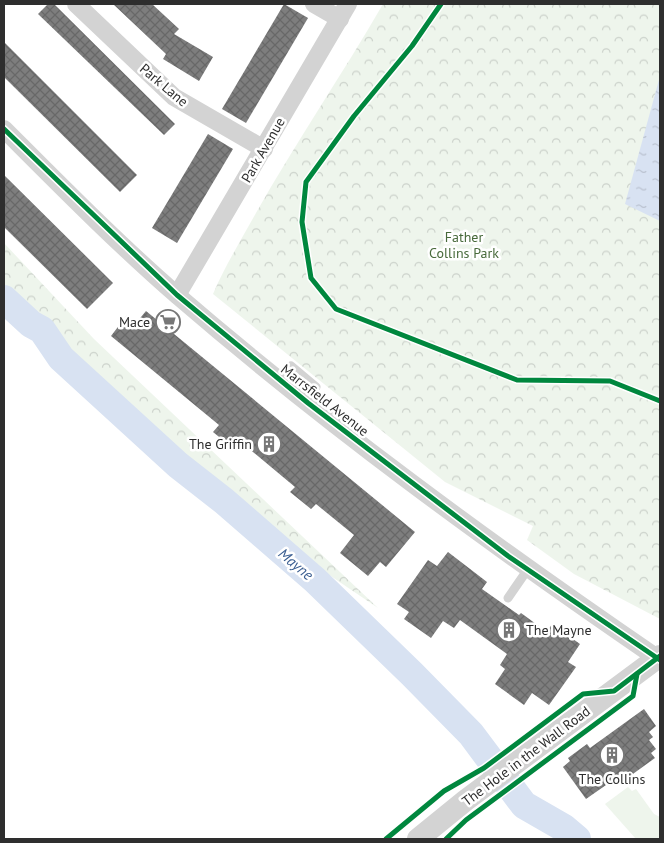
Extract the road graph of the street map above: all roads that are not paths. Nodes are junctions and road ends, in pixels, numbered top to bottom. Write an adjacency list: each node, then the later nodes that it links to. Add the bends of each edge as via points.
1 (76, 4): 5 (street, Park Lane, via 174,97)
2 (314, 4): 3 (street)
3 (344, 11): 5 (street, Park Avenue)
4 (4, 129): 6 (street, Marrsfield Avenue)
5 (264, 149): 6 (street, Park Avenue)
6 (177, 295): 7 (street, Marrsfield Avenue, via 308,403)
7 (528, 569): 8 (lane); 9 (street, Marrsfield Avenue)
8 (508, 598)
9 (659, 658): 10 (street, The Hole in the Wall Road)
10 (418, 839)

